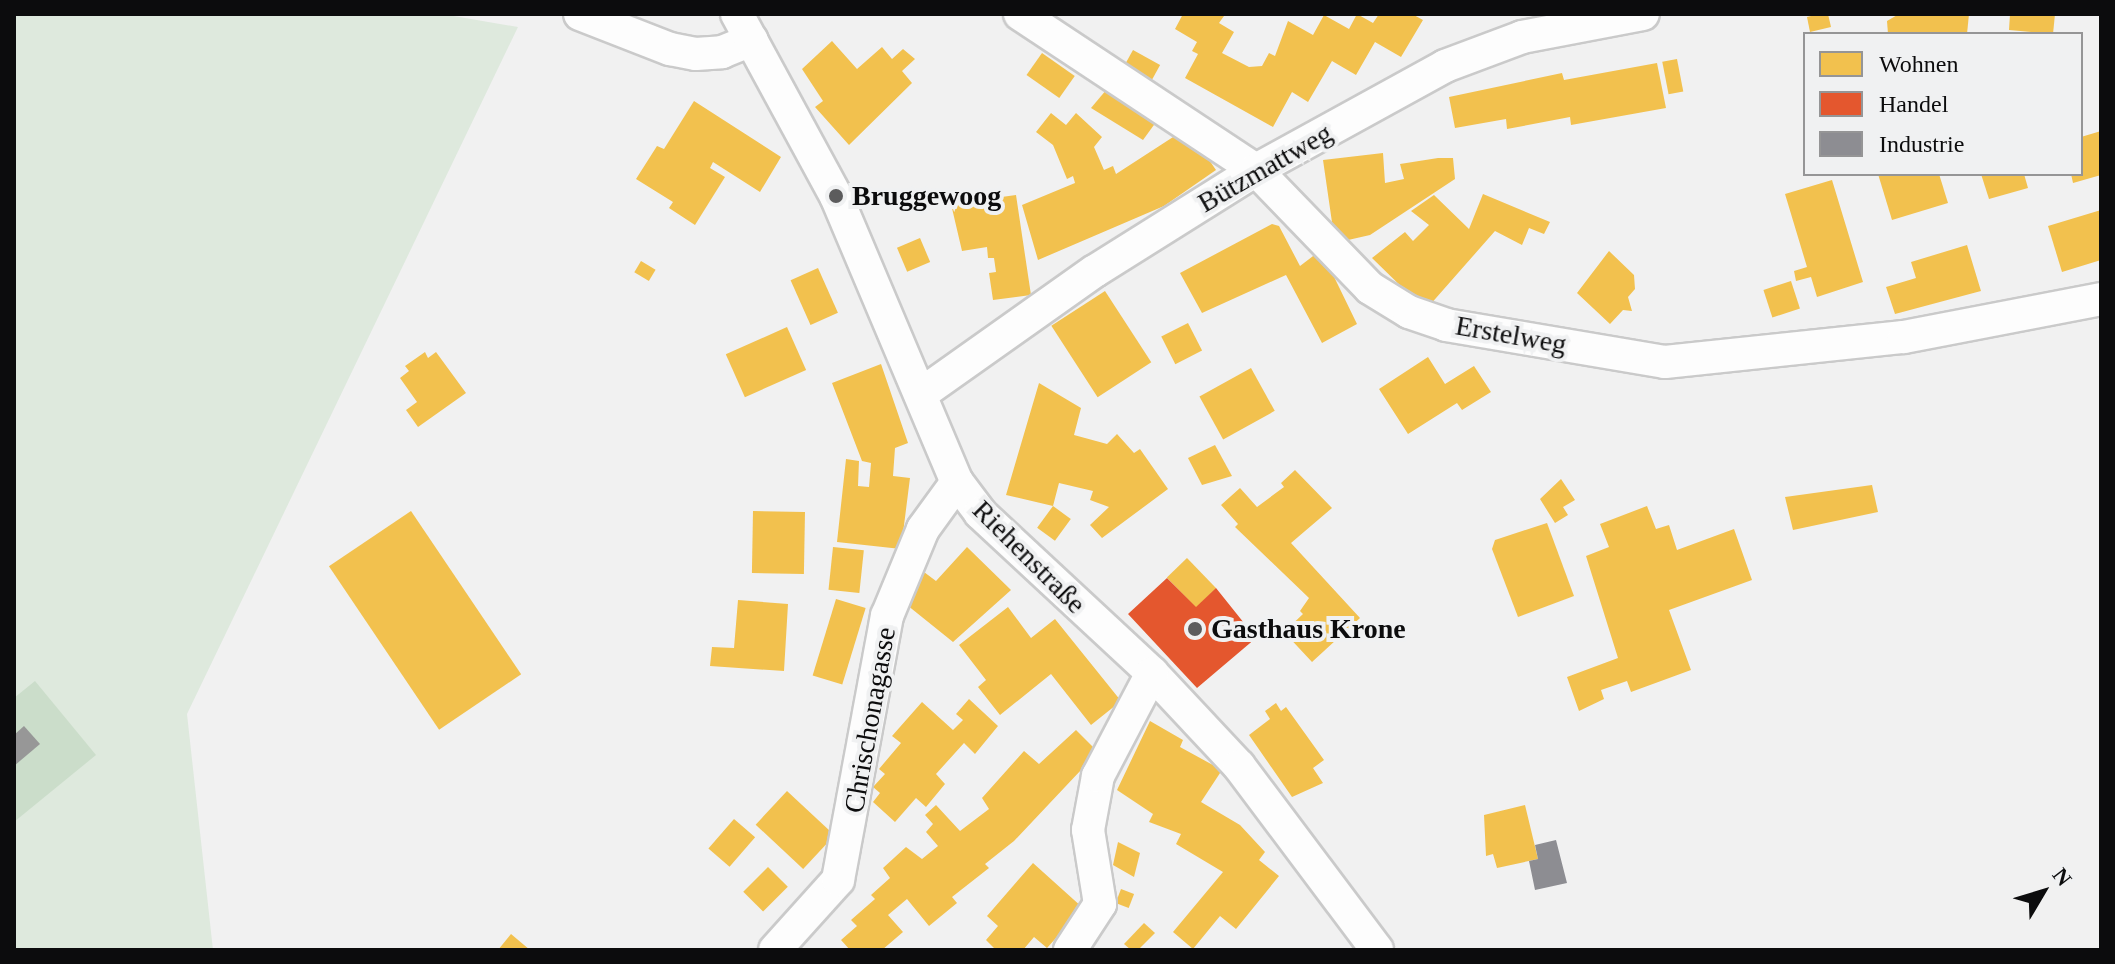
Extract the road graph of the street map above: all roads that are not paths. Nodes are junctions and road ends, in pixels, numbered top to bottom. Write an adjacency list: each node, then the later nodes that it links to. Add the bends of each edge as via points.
1 (580, 14): 4 (street, via 696,54 722,52)
2 (1020, 14): 5 (street, Erstelweg)
3 (1643, 14): 5 (street, Bützmattweg, via 1522,37 1445,66)
4 (744, 27): 7 (street, Riehenstraße, via 836,196)
5 (1256, 170): 6 (street, Erstelweg, via 1346,266 1409,312 1446,325 1665,362 1904,337); 7 (street, Bützmattweg, via 1095,271)
6 (2101, 299)
7 (921, 394): 8 (street, Riehenstraße)
8 (957, 482): 9 (street, Riehenstraße, via 980,513); 10 (street, Chrischonagasse, via 923,529 887,616 838,880)
9 (1152, 673): 11 (street, via 1098,776 1088,830 1100,904); 12 (street, Riehenstraße, via 1239,766)
10 (775, 950)
11 (1070, 950)
12 (1377, 950)

